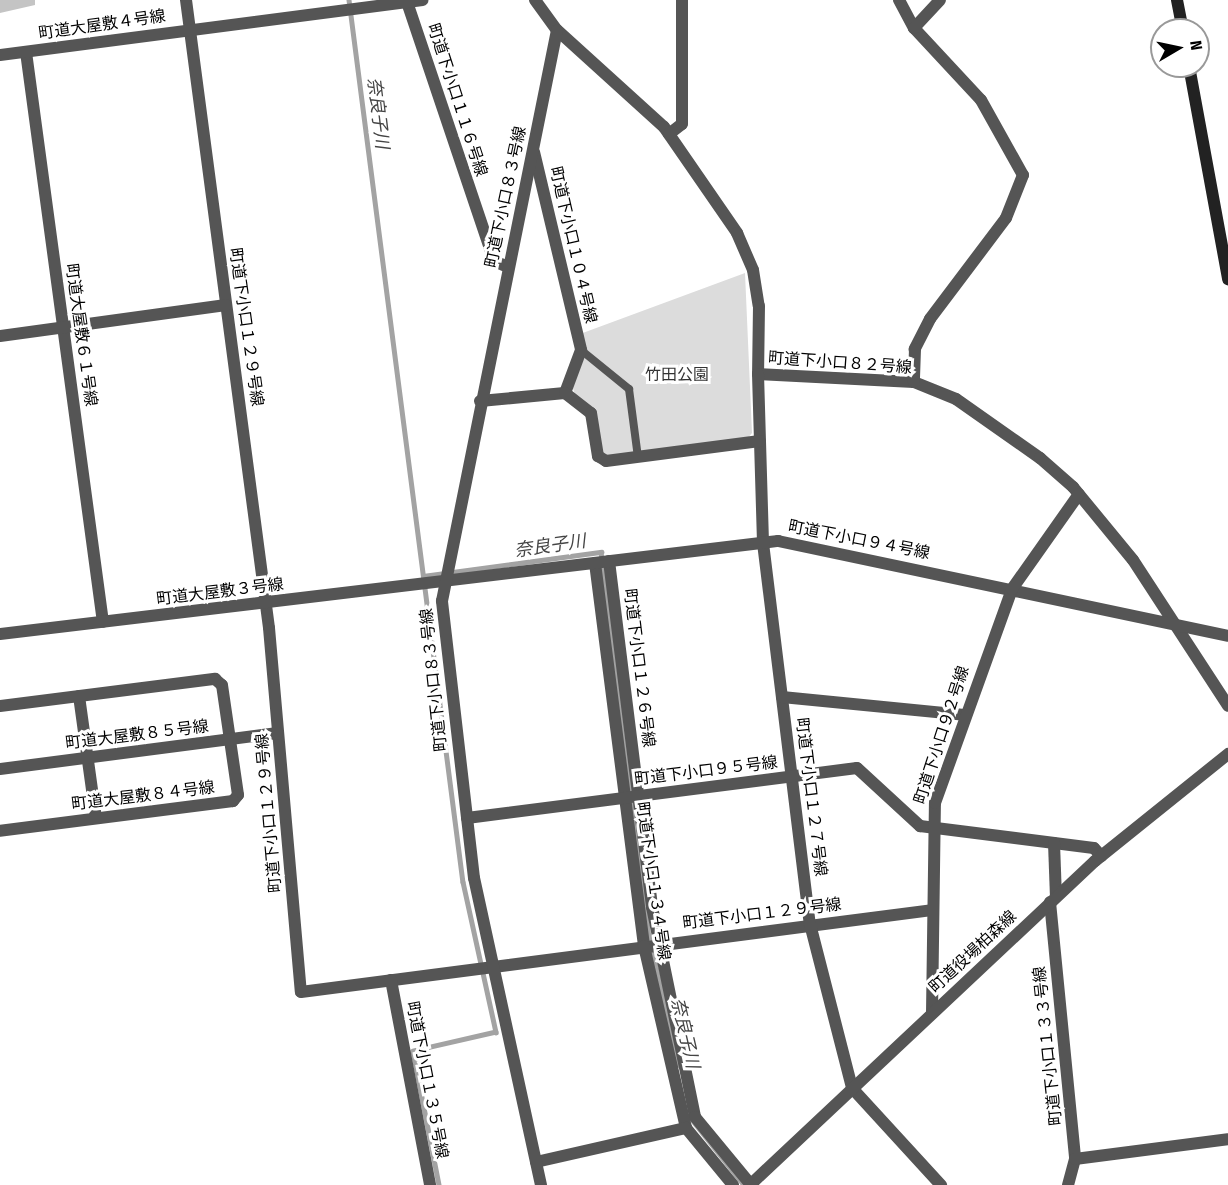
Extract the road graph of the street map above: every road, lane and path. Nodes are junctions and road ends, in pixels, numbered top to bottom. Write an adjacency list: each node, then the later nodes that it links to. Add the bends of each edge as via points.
1 (186, 0): 11 (street, 町道下小口１２９号線)
2 (422, 0): 8 (street, 町道大屋敷４号線)
3 (535, 0): 12 (street, 町道下小口８２号線)
4 (682, 0): 16 (street, via 682,124)
5 (899, 0): 10 (street)
6 (940, 0): 10 (street)
7 (1177, 0): 9 (main road)
8 (407, 2): 11 (street, 町道大屋敷４号線); 18 (street, 町道下小口１１６号線, via 494,261)
9 (1181, 18)
10 (914, 28): 25 (street, via 981,100 1018,165 1023,185 977,261 930,319 915,349)
11 (190, 30): 13 (street, 町道大屋敷４号線); 20 (street, 町道下小口１２９号線)
12 (557, 30): 16 (street, 町道下小口８２号線); 17 (street, 町道下小口８３号線)
13 (26, 52): 14 (street, 町道大屋敷４号線); 21 (street, 町道大屋敷６１号線)
14 (0, 55)
15 (1191, 78): 19 (main road)
16 (669, 134): 24 (street, 町道下小口８２号線, via 716,200 753,270)
17 (533, 148): 18 (street, 町道下小口８３号線); 23 (street, 町道下小口１０４号線)
18 (508, 267): 27 (street, 町道下小口８３号線)
19 (1228, 279)
20 (226, 305): 21 (street); 36 (street, 町道下小口１２９号線)
21 (63, 328): 22 (street); 37 (street, 町道大屋敷６１号線)
22 (0, 336)
23 (581, 350): 26 (street); 29 (lane, via 629,389)
24 (758, 374): 25 (street, 町道下小口８２号線); 28 (street, 町道下小口１２７号線)
25 (914, 382): 30 (street, 町道下小口８２号線, via 956,399 1040,458)
26 (565, 393): 27 (street); 29 (street, via 591,413 598,456 606,461)
27 (480, 400): 34 (street, 町道下小口８３号線)
28 (760, 441): 29 (street); 31 (street, 町道下小口１２７号線)
29 (638, 457)
30 (1080, 494): 35 (street, 町道下小口９２号線); 38 (street, 町道下小口８２号線)
31 (763, 543): 32 (street, 町道下小口９４号線); 35 (street, 町道下小口９４号線, via 789,543); 42 (street, 町道下小口１２７号線)
32 (609, 561): 33 (street, 町道下小口９４号線); 52 (street, 町道下小口１２６号線)
33 (595, 563): 34 (street, 町道下小口９４号線); 53 (street, 町道下小口１３４号線)
34 (443, 580): 36 (street, 町道大屋敷３号線); 55 (street, 町道下小口８３号線, via 442,620)
35 (1012, 589): 38 (street, 町道下小口９４号線); 45 (street, 町道下小口９２号線)
36 (266, 602): 37 (street, 町道大屋敷３号線); 46 (street, 町道下小口１２９号線)
37 (103, 622): 39 (street, 町道大屋敷３号線)
38 (1178, 628): 40 (street, 町道下小口９４号線); 44 (street, 町道下小口８２号線)
39 (0, 634)
40 (1228, 636)
41 (79, 696): 43 (street, 町道大屋敷８４号線); 47 (street, 町道大屋敷８４号線, via 215,679 222,685); 49 (street)
42 (782, 697): 45 (street); 51 (street, 町道下小口１２７号線)
43 (0, 706)
44 (1228, 706)
45 (964, 716): 56 (street, 町道下小口９２号線)
46 (278, 733): 47 (street, 町道大屋敷８５号線); 66 (street, 町道下小口１２９号線, via 302,992)
47 (230, 740): 49 (street, 町道大屋敷８５号線); 54 (street, 町道大屋敷８４号線, via 238,795 233,801)
48 (1228, 754): 59 (street, 町道役場柏森線)
49 (87, 758): 50 (street, 町道大屋敷８５号線); 54 (street)
50 (0, 769)
51 (792, 777): 52 (street, 町道下小口９５号線); 56 (street, 町道下小口９５号線, via 865,771 920,826); 62 (street, 町道下小口１２７号線)
52 (638, 796): 53 (street, 町道下小口９５号線); 63 (street, 町道下小口１２６号線)
53 (625, 798): 55 (street, 町道下小口９５号線); 64 (street, 町道下小口１３４号線)
54 (96, 818): 57 (street, 町道大屋敷８４号線)
55 (467, 818): 65 (street, 町道下小口８３号線)
56 (932, 828): 58 (street, 町道下小口９５号線); 61 (street, 町道下小口９２号線)
57 (0, 831)
58 (1054, 843): 59 (street, 町道下小口９５号線, via 1094,848); 60 (street, 町道下小口１３３号線)
59 (1101, 856): 60 (street, 町道役場柏森線)
60 (1053, 900): 67 (street, 町道役場柏森線); 71 (street, 町道下小口１３３号線)
61 (932, 910): 62 (street, 町道下小口１２９号線); 67 (street, 町道下小口９２号線)
62 (810, 924): 63 (street, 町道下小口１２９号線); 68 (street, 町道下小口１２７号線)
63 (658, 944): 64 (street, 町道下小口１２９号線); 76 (street, 町道下小口１２６号線, via 695,1117)
64 (644, 946): 65 (street, 町道下小口１２９号線); 69 (street, 町道下小口１３４号線)
65 (494, 966): 66 (street, 町道下小口１２９号線); 72 (street, 町道下小口８３号線)
66 (391, 980): 73 (street, 町道下小口１３５号線)
67 (932, 1014): 68 (street, 町道役場柏森線)
68 (852, 1088): 76 (street, 町道役場柏森線); 77 (street, 町道下小口１２７号線)
69 (686, 1128): 72 (street); 75 (street, 町道下小口１３４号線)
70 (1228, 1139): 71 (street)
71 (1075, 1159): 78 (street, 町道下小口１３３号線)
72 (536, 1162): 74 (street, 町道下小口８３号線)
73 (430, 1185)
74 (541, 1185)
75 (734, 1185)
76 (751, 1185)
77 (941, 1185)
78 (1068, 1185)

